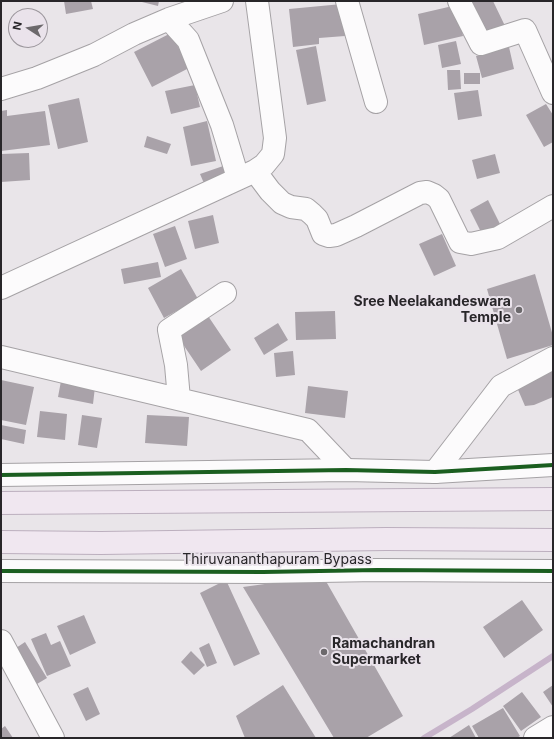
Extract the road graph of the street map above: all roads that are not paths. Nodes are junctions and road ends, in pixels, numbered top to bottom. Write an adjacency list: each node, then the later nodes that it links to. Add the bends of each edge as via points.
1 (222, 1): 5 (street)
2 (257, 1): 9 (street, via 275,138 272,154 264,165)
3 (347, 1): 8 (street)
4 (460, 1): 7 (street, via 481,44 525,30)
5 (169, 19): 6 (street, via 134,34 94,56); 9 (street, via 188,40 222,125)
6 (1, 89)
7 (553, 93)
8 (376, 102)
9 (247, 175): 10 (street, via 282,203 306,209 317,219 323,234 329,236 427,192 439,199 460,242 472,244 498,238); 11 (street)
10 (553, 206)
11 (1, 288)
12 (225, 293): 15 (street, via 169,330)
13 (1, 357): 15 (street)
14 (553, 358): 18 (street, via 501,386)
15 (179, 399): 17 (street, via 308,430)
16 (553, 466): 18 (street)
17 (346, 470): 18 (street); 19 (street)
18 (435, 472)
19 (1, 475)
20 (553, 499): 21 (highway)
21 (1, 504)
22 (553, 540): 23 (highway, Thiruvananthapuram Bypass)
23 (1, 542)
24 (1, 571): 25 (street, Thiruvananthapuram Bypass)
25 (553, 571)
26 (1, 641): 28 (street)
27 (553, 727): 29 (street)
28 (54, 738)
29 (535, 738)

